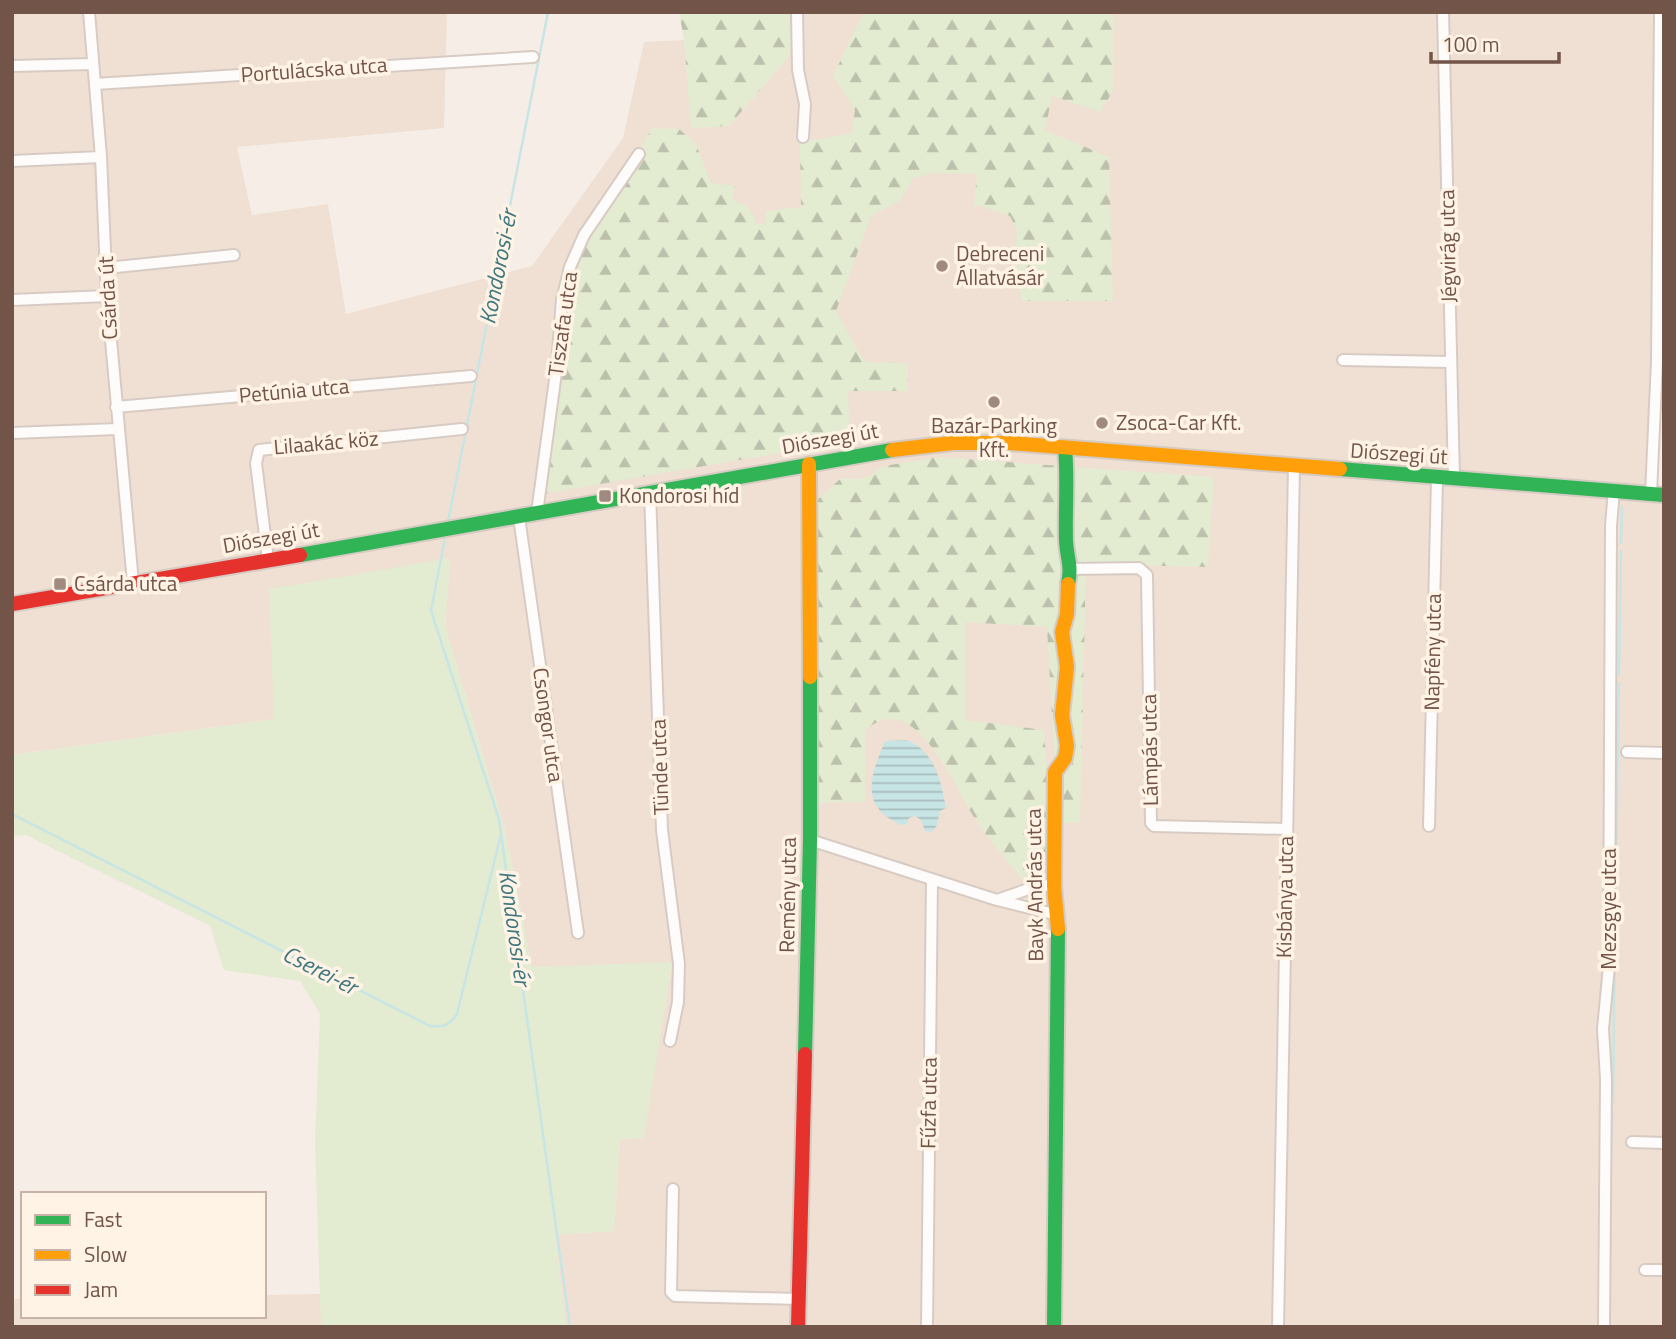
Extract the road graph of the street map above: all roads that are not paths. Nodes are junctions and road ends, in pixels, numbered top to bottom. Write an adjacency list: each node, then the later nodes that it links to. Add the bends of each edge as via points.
1 (89, 12): 6 (street, Csárda út)
2 (797, 12): 10 (street, via 798,70 805,104)
3 (1443, 12): 19 (street, Jégvirág utca)
4 (1660, 12): 9 (street)
5 (533, 57): 8 (street, Portulácska utca)
6 (93, 64): 7 (street); 8 (street, Csárda út)
7 (12, 66)
8 (95, 84): 12 (street, Csárda út)
9 (1661, 91): 32 (street)
10 (803, 137)
11 (639, 153): 33 (street, Tiszafa utca, via 584,235 570,267 562,300)
12 (101, 157): 13 (street); 15 (street, Csárda út)
13 (12, 161)
14 (233, 255): 15 (street)
15 (106, 268): 16 (street, Csárda út)
16 (107, 296): 17 (street); 21 (street, Csárda út)
17 (12, 300)
18 (1343, 360): 19 (street)
19 (1451, 362): 29 (street, Jégvirág utca)
20 (471, 376): 21 (street, Petúnia utca)
21 (116, 407): 22 (street, Csárda út)
22 (117, 429): 24 (street); 37 (street, Csárda út)
23 (462, 429): 35 (street, Lilaakác köz, via 259,450 256,463)
24 (12, 433)
25 (1065, 448): 26 (street, Diószegi út, via 953,443); 27 (street, Diószegi út); 36 (street, Bayk András utca, via 1066,544)
26 (809, 464): 31 (street, Diószegi út); 43 (street, Remény utca)
27 (1294, 466): 28 (street, Diószegi út); 42 (street, Kisbánya utca)
28 (1437, 478): 29 (street, Diószegi út); 41 (street, Napfény utca)
29 (1454, 479): 30 (street, Diószegi út)
30 (1614, 490): 32 (street, Diószegi út); 60 (street, Mezsgye utca, via 1609,966 1602,1029 1606,1070)
31 (650, 492): 33 (street, Diószegi út); 49 (street, Tünde utca, via 662,830 679,964)
32 (1658, 494)
33 (537, 513): 34 (street, Diószegi út)
34 (519, 517): 35 (street, Diószegi út); 48 (street, Csongor utca)
35 (268, 559): 37 (street, Diószegi út)
36 (1071, 569): 42 (street, Lámpás utca, via 1145,571 1154,827); 45 (street, Bayk András utca, via 1062,632 1068,667 1062,715 1067,746 1055,772)
37 (133, 583): 38 (street, Diószegi út)
38 (12, 604)
39 (1627, 752): 40 (street)
40 (1664, 753)
41 (1429, 826)
42 (1287, 829): 59 (street, Kisbánya utca)
43 (810, 840): 44 (street); 55 (street, Remény utca)
44 (932, 879): 46 (street); 57 (street, Fűzfa utca)
45 (1054, 886): 46 (street, via 1040,885); 47 (street, Bayk András utca)
46 (997, 900): 47 (street)
47 (1058, 915): 58 (street, Bayk András utca)
48 (578, 933)
49 (670, 1041)
50 (1632, 1142): 51 (street)
51 (1664, 1143)
52 (673, 1189): 55 (street, via 671,1292 676,1296)
53 (1645, 1270): 54 (street)
54 (1664, 1270)
55 (799, 1299): 56 (street, Remény utca)
56 (798, 1327)
57 (927, 1327)
58 (1054, 1327)
59 (1278, 1327)
60 (1604, 1327)

